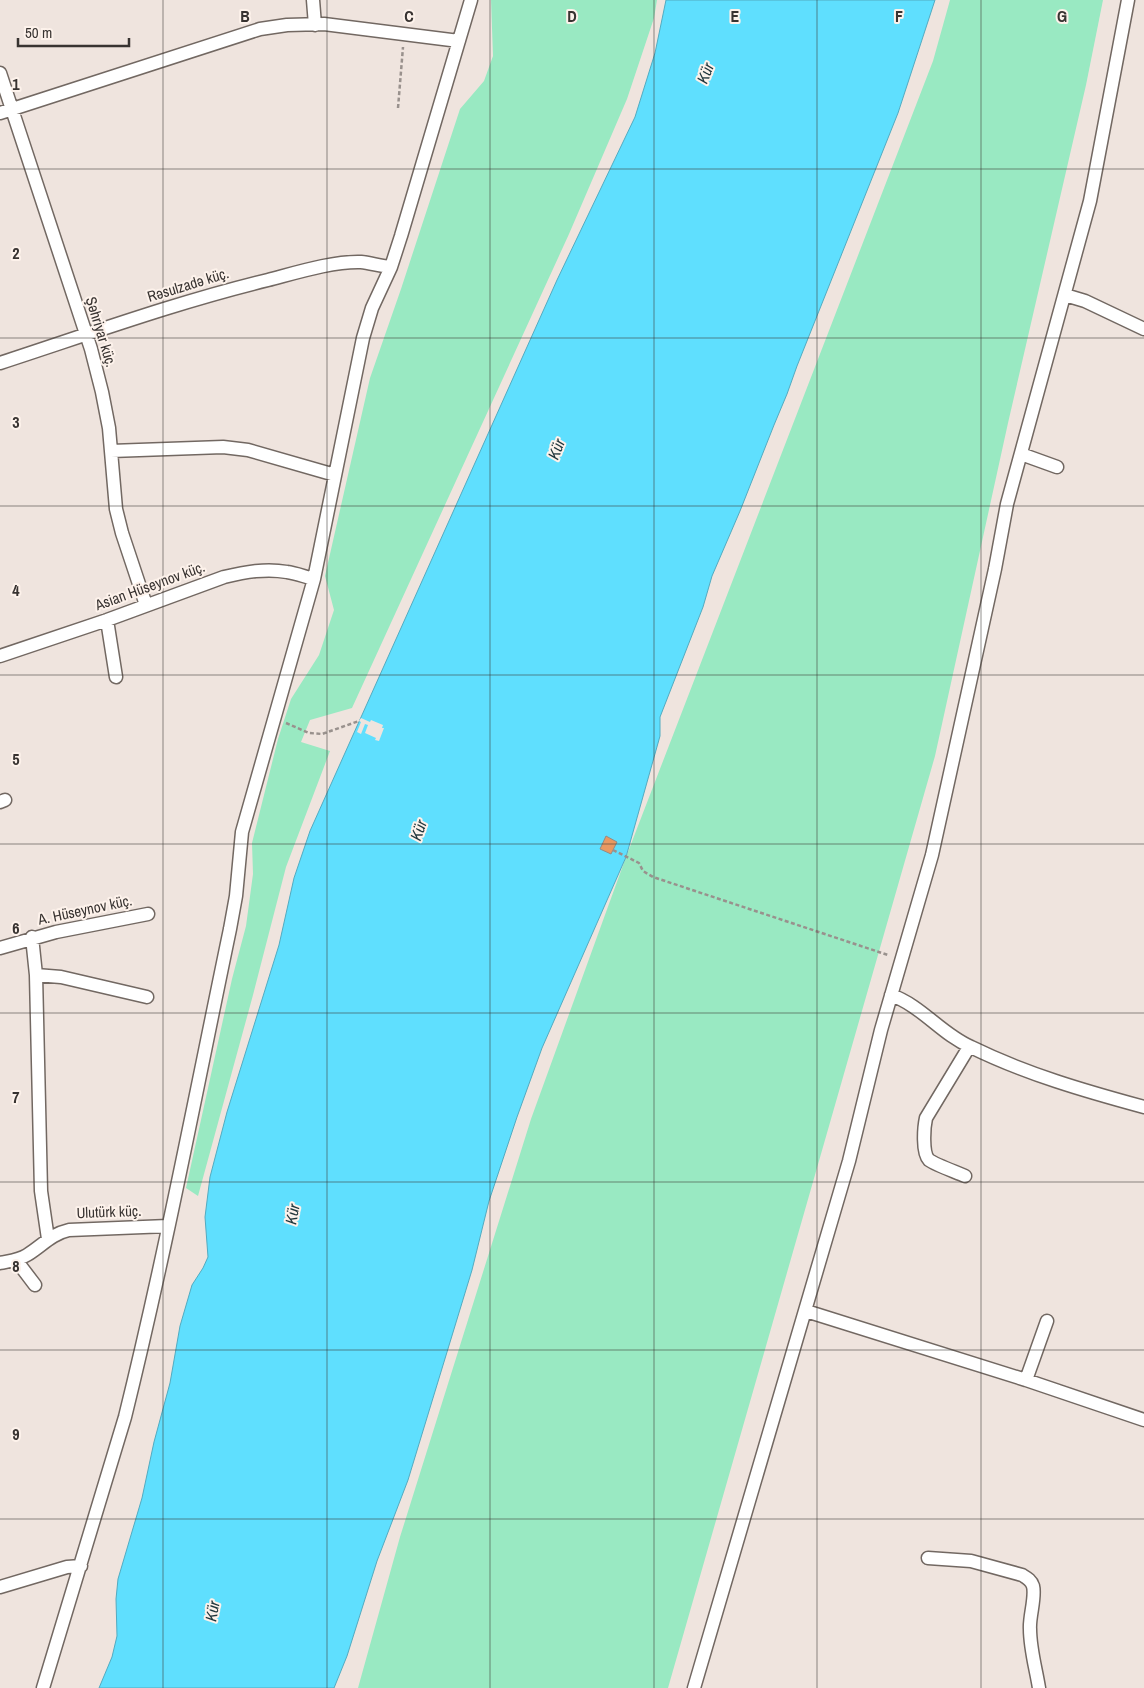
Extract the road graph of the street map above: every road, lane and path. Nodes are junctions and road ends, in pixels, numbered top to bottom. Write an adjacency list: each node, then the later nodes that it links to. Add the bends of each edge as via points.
1 (313, 0): 4 (street)
2 (471, 0): 6 (street)
3 (1128, 0): 11 (street, via 1090,201)
4 (314, 24): 5 (street); 9 (street, via 260,30)
5 (404, 35): 6 (street); 8 (path)
6 (459, 41): 10 (street)
7 (0, 73): 9 (street, Şəhriyar küç.)
8 (398, 108)
9 (6, 111): 13 (street, Şəhriyar küç.)
10 (390, 267): 13 (street, Rəsulzadə küç., via 361,262 338,264 279,277); 18 (street, via 363,338)
11 (1065, 295): 12 (street); 16 (street)
12 (1144, 329)
13 (86, 335): 14 (street, Rəsulzadə küç.); 15 (street, Şəhriyar küç., via 102,392)
14 (0, 363)
15 (111, 451): 18 (street, via 223,447 248,450); 20 (street, Şəhriyar küç., via 116,509)
16 (1021, 454): 17 (street); 30 (street, via 1007,504 932,855)
17 (1056, 467)
18 (335, 476): 19 (street)
19 (314, 579): 20 (street, Asian Hüseynov küç., via 286,572 242,572); 24 (street)
20 (146, 605): 21 (street, Asian Hüseynov küç.)
21 (106, 620): 22 (street, Asian Hüseynov küç.); 23 (street)
22 (0, 656)
23 (116, 676)
24 (274, 717): 25 (path, via 309,733 322,734); 37 (street, via 242,832 230,930)
25 (359, 721)
26 (613, 850): 30 (path, via 639,863 643,872 653,877)
27 (148, 914): 28 (street, A. Hüseynov küç.)
28 (32, 937): 29 (street, A. Hüseynov küç.); 31 (street)
29 (0, 948)
30 (902, 959): 32 (street)
31 (36, 975): 33 (street, via 61,977); 38 (street, via 41,1191)
32 (891, 995): 34 (street, via 912,1005); 42 (street, via 849,1161)
33 (147, 997)
34 (969, 1047): 35 (street, via 1075,1088); 36 (street, via 924,1126 925,1154 929,1160)
35 (1144, 1107)
36 (965, 1176)
37 (168, 1226): 38 (street, Ulutürk küç., via 81,1228 60,1232); 47 (street, via 125,1417)
38 (48, 1239): 39 (street, Ulutürk küç.)
39 (16, 1260): 40 (street, Ulutürk küç.); 41 (street)
40 (0, 1263)
41 (35, 1285)
42 (806, 1311): 44 (street); 50 (street)
43 (1048, 1321): 44 (street)
44 (1026, 1380): 45 (street)
45 (1144, 1420)
46 (928, 1558): 51 (street, via 970,1561 1029,1579 1034,1591 1030,1631)
47 (81, 1566): 48 (street, via 66,1567); 49 (street)
48 (0, 1586)
49 (43, 1688)
50 (694, 1688)
51 (1038, 1688)

